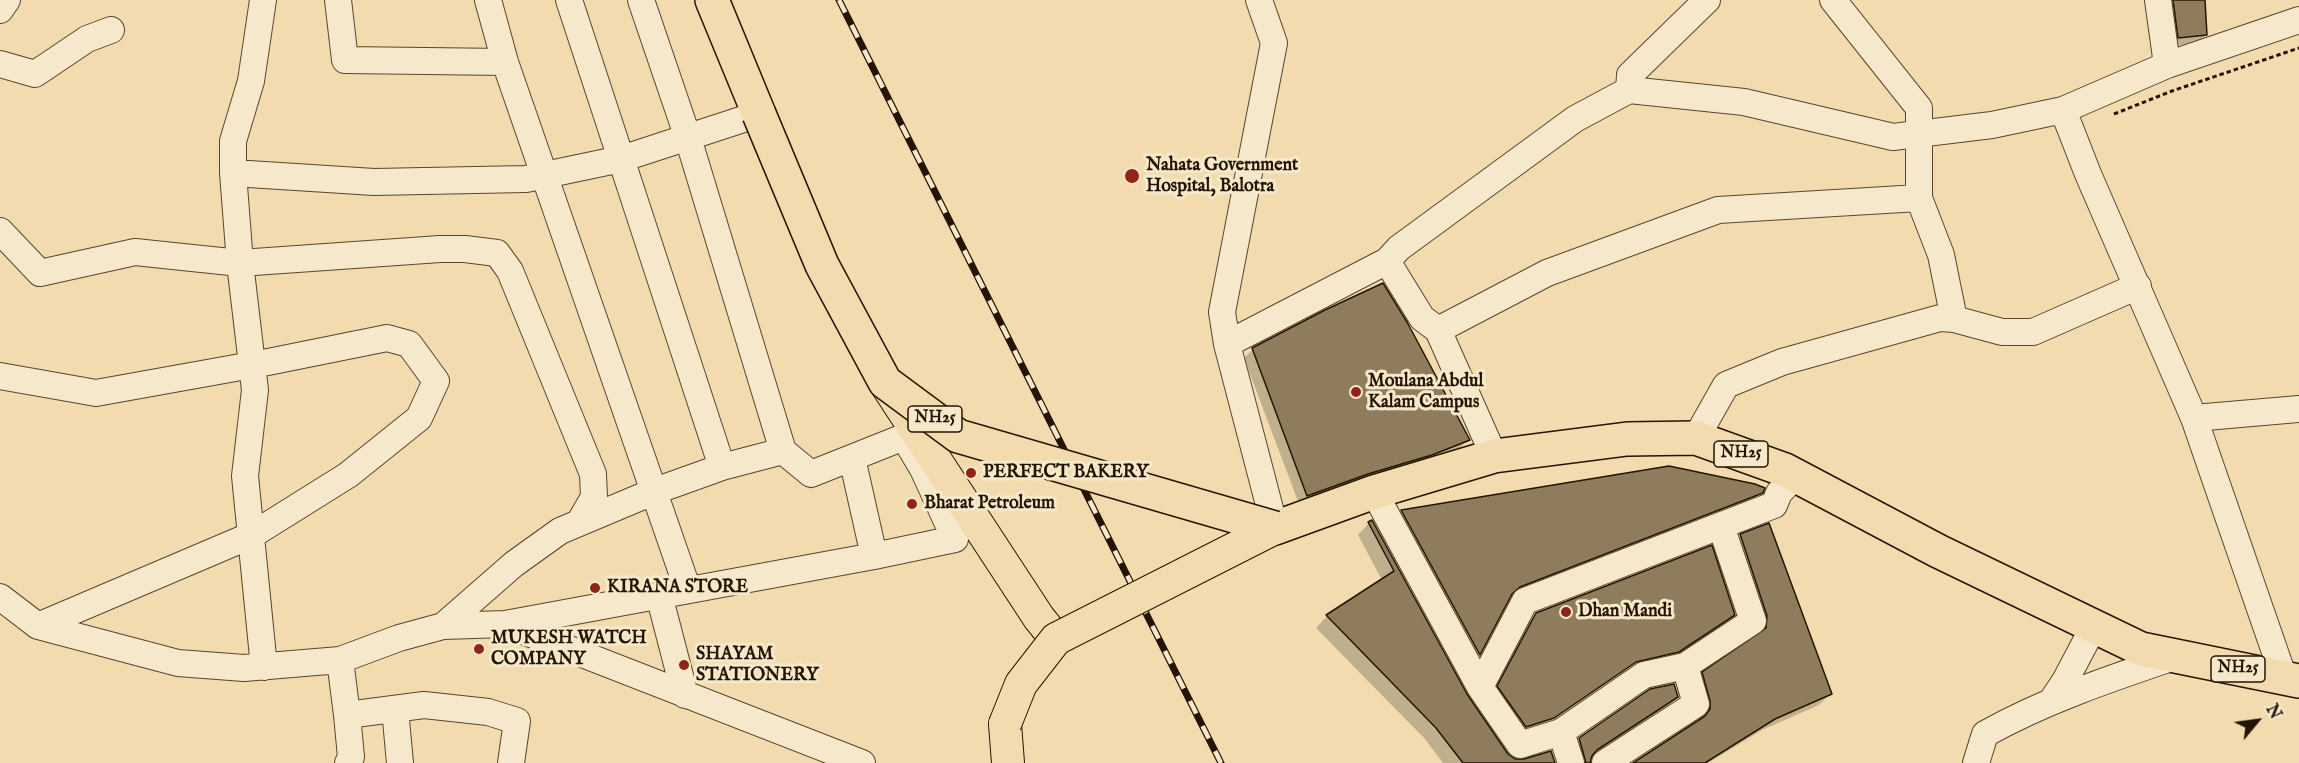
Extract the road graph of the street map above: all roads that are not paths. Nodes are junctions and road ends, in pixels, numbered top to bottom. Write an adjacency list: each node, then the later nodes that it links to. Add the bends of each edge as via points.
1 (7, 0): 12 (street)
2 (338, 0): 15 (street, via 345,60)
3 (488, 0): 15 (street)
4 (569, 0): 23 (street)
5 (641, 0): 22 (street)
6 (712, 0): 20 (highway, NH25)
7 (1259, 0): 33 (street, via 1274,43 1222,312)
8 (1707, 0): 18 (street, via 1630,75)
9 (1833, 0): 21 (street, via 1919,108)
10 (2157, 0): 17 (street)
11 (266, 1): 24 (street, via 251,81 233,141)
12 (0, 10)
13 (2299, 20): 17 (street)
14 (111, 30): 16 (street, via 87,39 35,74)
15 (505, 62): 25 (street)
16 (0, 64)
17 (2167, 65): 19 (street)
18 (1629, 90): 21 (street, via 1744,102 1893,137); 28 (street, via 1575,119 1399,248)
19 (2063, 110): 21 (street, via 1992,125); 30 (street)
20 (759, 114): 22 (street); 36 (highway, NH25, bridge, via 822,265)
21 (1918, 133): 26 (street)
22 (688, 138): 23 (street); 40 (street)
23 (621, 159): 25 (street); 43 (street)
24 (233, 173): 25 (street, via 374,182 526,179); 29 (street)
25 (545, 175): 45 (street)
26 (1920, 198): 31 (street, via 1941,255); 32 (street, via 1718,210 1547,273)
27 (0, 231): 29 (street, via 40,273 135,252)
28 (1388, 261): 32 (street, via 1422,318); 33 (street)
29 (240, 263): 34 (street); 47 (street, via 441,249 497,253 510,271 593,474 594,497)
30 (2138, 286): 31 (street, via 2033,332 2002,332); 38 (street)
31 (1954, 319): 39 (street, via 1940,318 1782,362 1726,385)
32 (1438, 330): 41 (street)
33 (1227, 344): 49 (street)
34 (252, 364): 35 (street, via 96,393); 50 (street, via 255,390 245,476); 50 (street, via 387,338 409,344 436,381 419,418 348,475)
35 (0, 376)
36 (885, 382): 49 (highway, NH25, bridge, via 958,436); 59 (main road, bridge)
37 (2299, 409): 38 (street)
38 (2194, 418): 64 (street)
39 (1696, 438): 41 (highway, NH25, via 1627,439); 44 (highway, NH25)
40 (783, 451): 42 (street, via 811,474); 43 (street)
41 (1494, 456): 46 (highway, NH25)
42 (852, 458): 51 (street); 51 (street, via 904,437 955,539)
43 (722, 467): 45 (street)
44 (1796, 475): 48 (street, via 1779,493 1774,505); 58 (highway, NH25, via 1938,551)
45 (656, 491): 47 (street); 52 (street)
46 (1374, 492): 49 (highway, NH25); 65 (street)
47 (579, 523): 57 (street, via 560,531 514,564)
48 (1721, 526): 62 (street, via 1754,621); 65 (street, via 1525,601)
49 (1275, 528): 59 (main road, bridge)
50 (252, 535): 56 (street); 63 (street)
51 (874, 556): 52 (street)
52 (688, 590): 53 (street)
53 (659, 595): 55 (street); 66 (street)
54 (0, 597): 56 (street)
55 (505, 624): 57 (street); 66 (street)
56 (38, 626): 63 (street, via 178,663)
57 (443, 626): 61 (street)
58 (2094, 626): 60 (highway, NH25, via 2140,648); 67 (street)
59 (1056, 639): 75 (main road, bridge, via 1021,684 1005,724)
60 (2177, 656): 64 (highway, NH25); 67 (street)
61 (340, 660): 63 (street); 69 (street)
62 (1685, 666): 70 (street, via 1644,675); 77 (street, via 1696,704)
63 (264, 667)
64 (2291, 680)
65 (1480, 687): 70 (street, via 1520,745)
66 (684, 694): 74 (street)
67 (2052, 702): 78 (street, via 1985,734)
68 (395, 709): 69 (street); 72 (street); 73 (street, via 424,705 488,712 517,721)
69 (347, 715): 71 (street, via 351,757)
70 (1561, 732): 76 (street)
71 (348, 763)
72 (400, 763)
73 (511, 763)
74 (862, 763)
75 (1008, 763)
76 (1571, 763)
77 (1605, 763)
78 (1976, 763)

